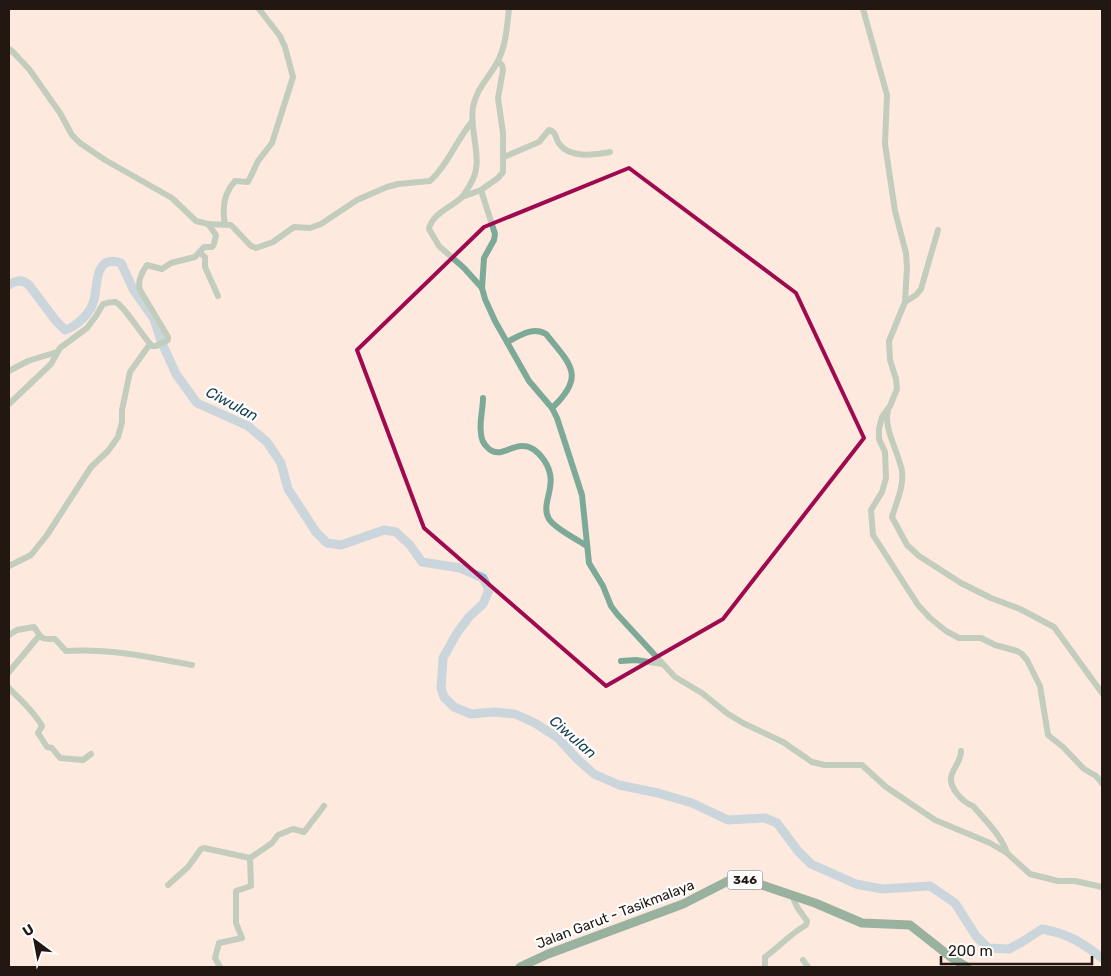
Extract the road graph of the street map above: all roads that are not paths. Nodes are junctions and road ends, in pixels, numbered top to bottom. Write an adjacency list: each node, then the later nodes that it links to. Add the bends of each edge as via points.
1 (258, 9): 13 (street, via 280,36 293,78 271,146 258,161 248,182 236,181 230,187 223,207)
2 (510, 9): 6 (street)
3 (863, 9): 18 (street, via 887,95 885,144 895,211 907,258)
4 (9, 45): 5 (street)
5 (11, 50): 12 (street, via 36,78 76,140 172,198 196,221)
6 (498, 61): 7 (street, via 480,87); 9 (street, via 503,70 498,98)
7 (471, 124): 11 (street, via 476,171); 13 (street, via 430,181 398,184 376,192 357,200 321,224 310,228 294,226 260,248 251,246 233,227)
8 (610, 152): 9 (street, via 575,153 558,143 555,133 549,130 539,142)
9 (504, 157): 10 (street, via 501,175)
10 (481, 190): 11 (street); 16 (street, via 494,234 484,258)
11 (462, 197): 16 (street, via 433,220 429,229 439,246)
12 (208, 224): 13 (street); 15 (street, via 215,233 215,243 212,247 204,247)
13 (225, 224)
14 (938, 230): 18 (street, via 921,289)
15 (200, 253): 17 (street, via 205,257 205,267); 20 (street, via 162,269 148,265 140,277 140,290 168,337 166,341)
16 (482, 288): 19 (street, via 487,305)
17 (218, 296)
18 (904, 302): 25 (street, via 889,340 897,389)
19 (507, 342): 26 (street, via 529,381); 26 (street, via 532,331 542,332 567,361 573,373 571,384)
20 (153, 345): 21 (street, via 115,302 101,305 87,328); 28 (street, via 130,372 118,437 90,467 47,535 31,554)
21 (57, 352): 22 (street); 24 (street, via 51,364)
22 (9, 371)
23 (484, 398): 27 (street, via 481,434 486,446 497,452 524,446 537,451 551,474 549,519)
24 (9, 404)
25 (890, 406): 36 (street, via 886,420 902,474 892,517 907,545 918,556 961,583 1054,627); 39 (street, via 884,412 879,429 879,439 885,452 886,478 871,510 873,535 918,605 946,632 959,638 981,638 1022,654 1040,686 1048,735)
26 (552, 408): 27 (street, via 582,495)
27 (587, 546): 32 (street, via 589,563 611,606)
28 (9, 566)
29 (9, 635): 30 (street, via 34,627)
30 (39, 636): 33 (street, via 45,640 55,638 66,651 112,651); 34 (street)
31 (621, 661): 32 (street)
32 (662, 664): 41 (street, via 675,677 728,714 790,746 812,762 824,766 862,765 886,787 935,820)
33 (192, 665)
34 (9, 672)
35 (9, 688): 38 (street, via 36,717 42,726 38,733 60,758 83,760)
36 (1102, 693)
37 (961, 751): 41 (street, via 960,760 951,775 952,782 957,793 973,806 1003,842)
38 (91, 754)
39 (1102, 783)
40 (324, 806): 42 (street, via 304,832 293,829 278,834 272,843)
41 (1007, 853): 44 (street, via 1030,874)
42 (250, 858): 43 (street, via 204,848); 47 (street, via 251,886 236,891 236,923 242,937 219,943 215,957)
43 (168, 885)
44 (1102, 887)
45 (792, 895): 48 (main road, Jalan Garut - Tasikmalaya / 346, via 750,881 732,880 683,904); 49 (street, via 806,918 806,925 765,957); 51 (main road, Jalan Garut - Tasikmalaya / 346, via 862,923 910,925)
46 (804, 960): 50 (street)
47 (220, 967)
48 (520, 967)
49 (765, 967)
50 (808, 967)
51 (967, 967)

